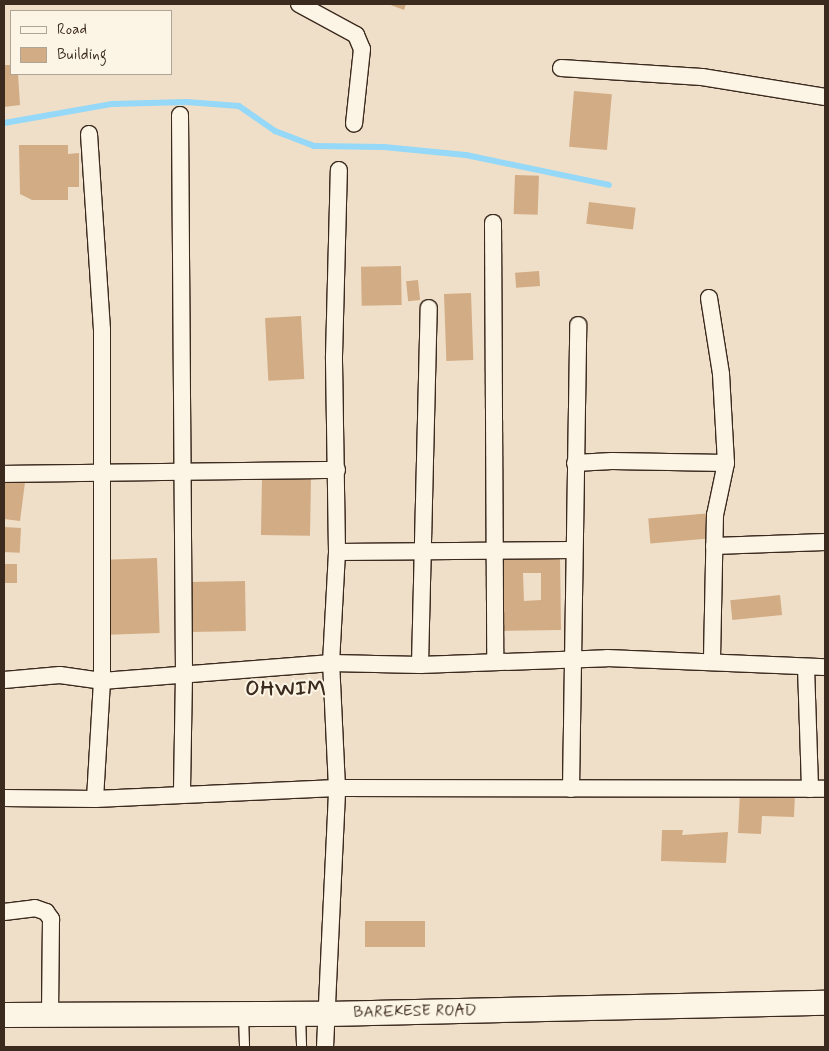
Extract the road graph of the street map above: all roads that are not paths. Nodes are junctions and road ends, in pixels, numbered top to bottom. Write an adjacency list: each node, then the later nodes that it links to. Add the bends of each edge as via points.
1 (299, 4): 5 (street, via 356,35 362,49)
2 (561, 68): 3 (street, via 702,77)
3 (825, 97)
4 (180, 115): 14 (street)
5 (354, 124)
6 (89, 134): 16 (street, via 102,330)
7 (339, 170): 15 (street, via 334,356)
8 (493, 223): 20 (street)
9 (709, 298): 13 (street, via 720,374)
10 (430, 308): 23 (street)
11 (578, 325): 12 (street)
12 (575, 463): 13 (street); 21 (street)
13 (726, 463): 19 (street, via 715,515)
14 (181, 470): 15 (street); 16 (street); 31 (street)
15 (336, 470): 22 (street)
16 (102, 473): 17 (street); 33 (street)
17 (4, 474)
18 (825, 542): 19 (street)
19 (714, 546): 26 (street)
20 (494, 550): 21 (street); 23 (street); 25 (street)
21 (573, 550): 24 (street)
22 (337, 552): 23 (street); 27 (street)
23 (421, 553): 28 (street)
24 (572, 659): 25 (street); 26 (street); 35 (street)
25 (495, 661): 28 (street)
26 (712, 661): 29 (street)
27 (331, 663): 28 (street); 31 (street); 34 (street)
28 (420, 665)
29 (806, 667): 30 (street); 36 (street)
30 (825, 667)
31 (184, 674): 33 (street); 37 (street)
32 (4, 680): 33 (street, via 60,675)
33 (102, 681): 39 (street)
34 (337, 788): 35 (street); 37 (street); 45 (street)
35 (571, 789): 36 (street)
36 (817, 789)
37 (182, 795): 39 (street)
38 (4, 798): 39 (street)
39 (95, 799)
40 (4, 912): 43 (street, via 34,908 46,912 51,919)
41 (825, 1003): 45 (main road, BAREKESE ROAD)
42 (243, 1013): 43 (main road, BAREKESE ROAD); 44 (main road, BAREKESE ROAD); 47 (lane)
43 (50, 1014): 46 (main road, BAREKESE ROAD)
44 (300, 1014): 45 (main road, BAREKESE ROAD); 48 (lane)
45 (328, 1014): 49 (street)
46 (4, 1015)
47 (244, 1047)
48 (301, 1047)
49 (326, 1047)

